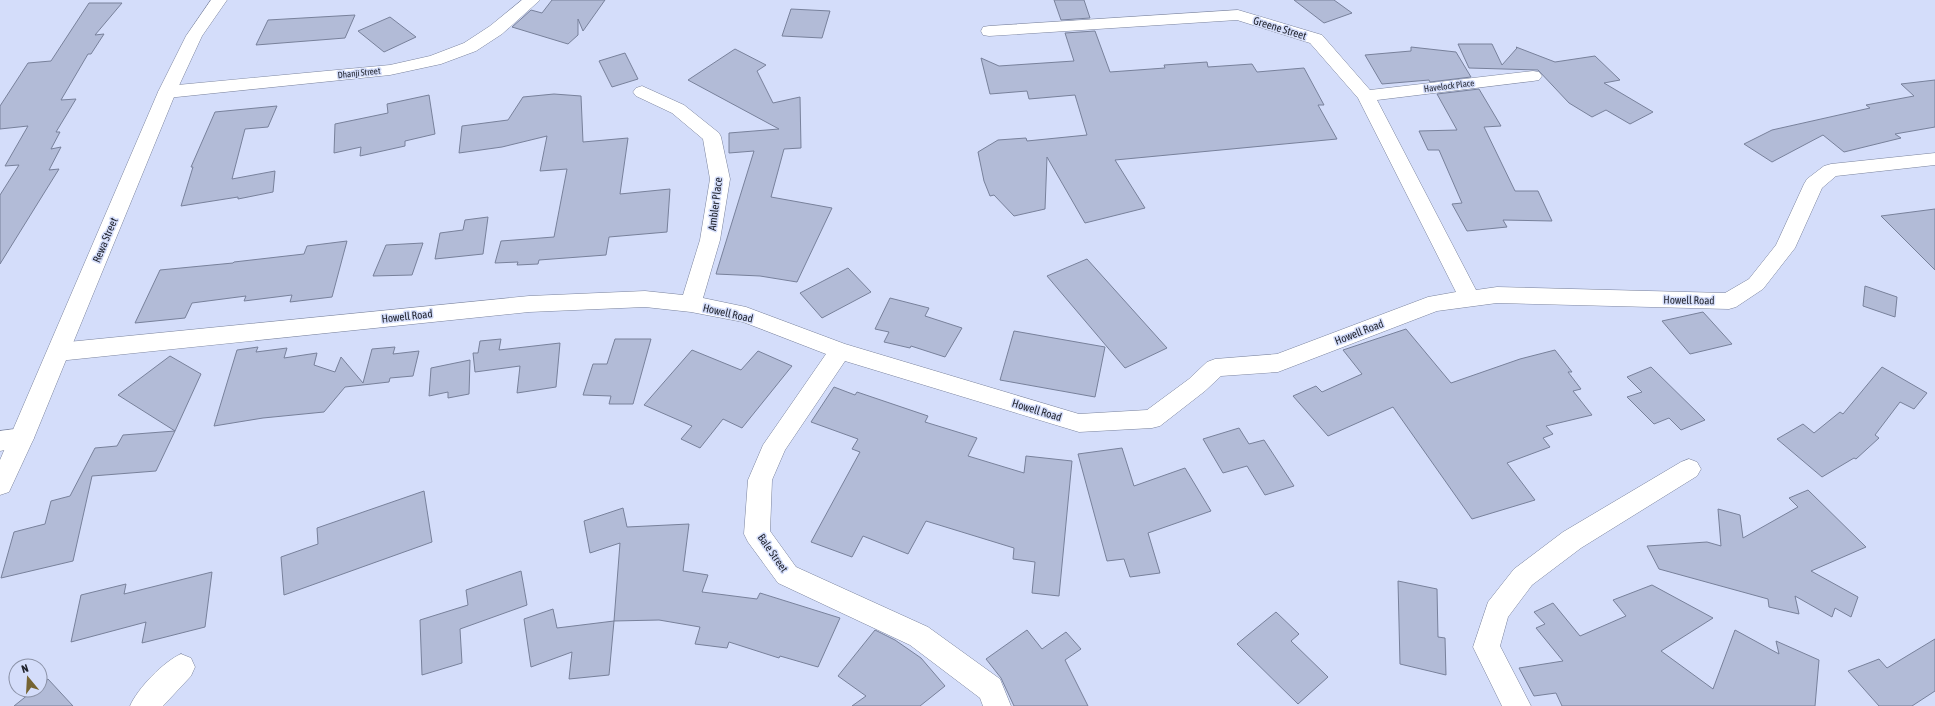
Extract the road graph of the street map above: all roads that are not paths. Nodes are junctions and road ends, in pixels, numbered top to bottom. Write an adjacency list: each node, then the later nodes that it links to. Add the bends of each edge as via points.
1 (219, 0): 5 (street, Rewa Street, via 194,36)
2 (532, 0): 5 (street, Dhanji Street, via 470,47 435,60 390,70)
3 (989, 31): 7 (street, Greene Street, via 1238,15 1316,39)
4 (1532, 76): 7 (street, Havelock Place)
5 (167, 92): 12 (street, Rewa Street)
6 (642, 92): 10 (street, Ambler Place, via 678,110 712,137 720,179 710,240)
7 (1366, 96): 9 (street, Greene Street)
8 (1935, 159): 9 (street, Howell Road, via 1831,170 1814,184 1785,248 1756,284 1729,301 1497,296)
9 (1470, 300): 11 (street, Howell Road, via 1435,304 1278,363 1215,368 1152,419 1079,423)
10 (691, 304): 11 (street, Howell Road, via 746,315); 12 (street, Howell Road, via 645,299 529,304)
11 (840, 351): 18 (street, Bale Street, via 775,445 760,480 757,534 788,575 919,636 990,689)
12 (58, 352): 13 (street, Rewa Street)
13 (11, 439): 15 (street, Rewa Street)
14 (1689, 469): 19 (street, via 1572,540 1523,577 1497,611 1486,647)
15 (0, 485)
16 (181, 667): 17 (street)
17 (144, 706)
18 (997, 706)
19 (1517, 706)

